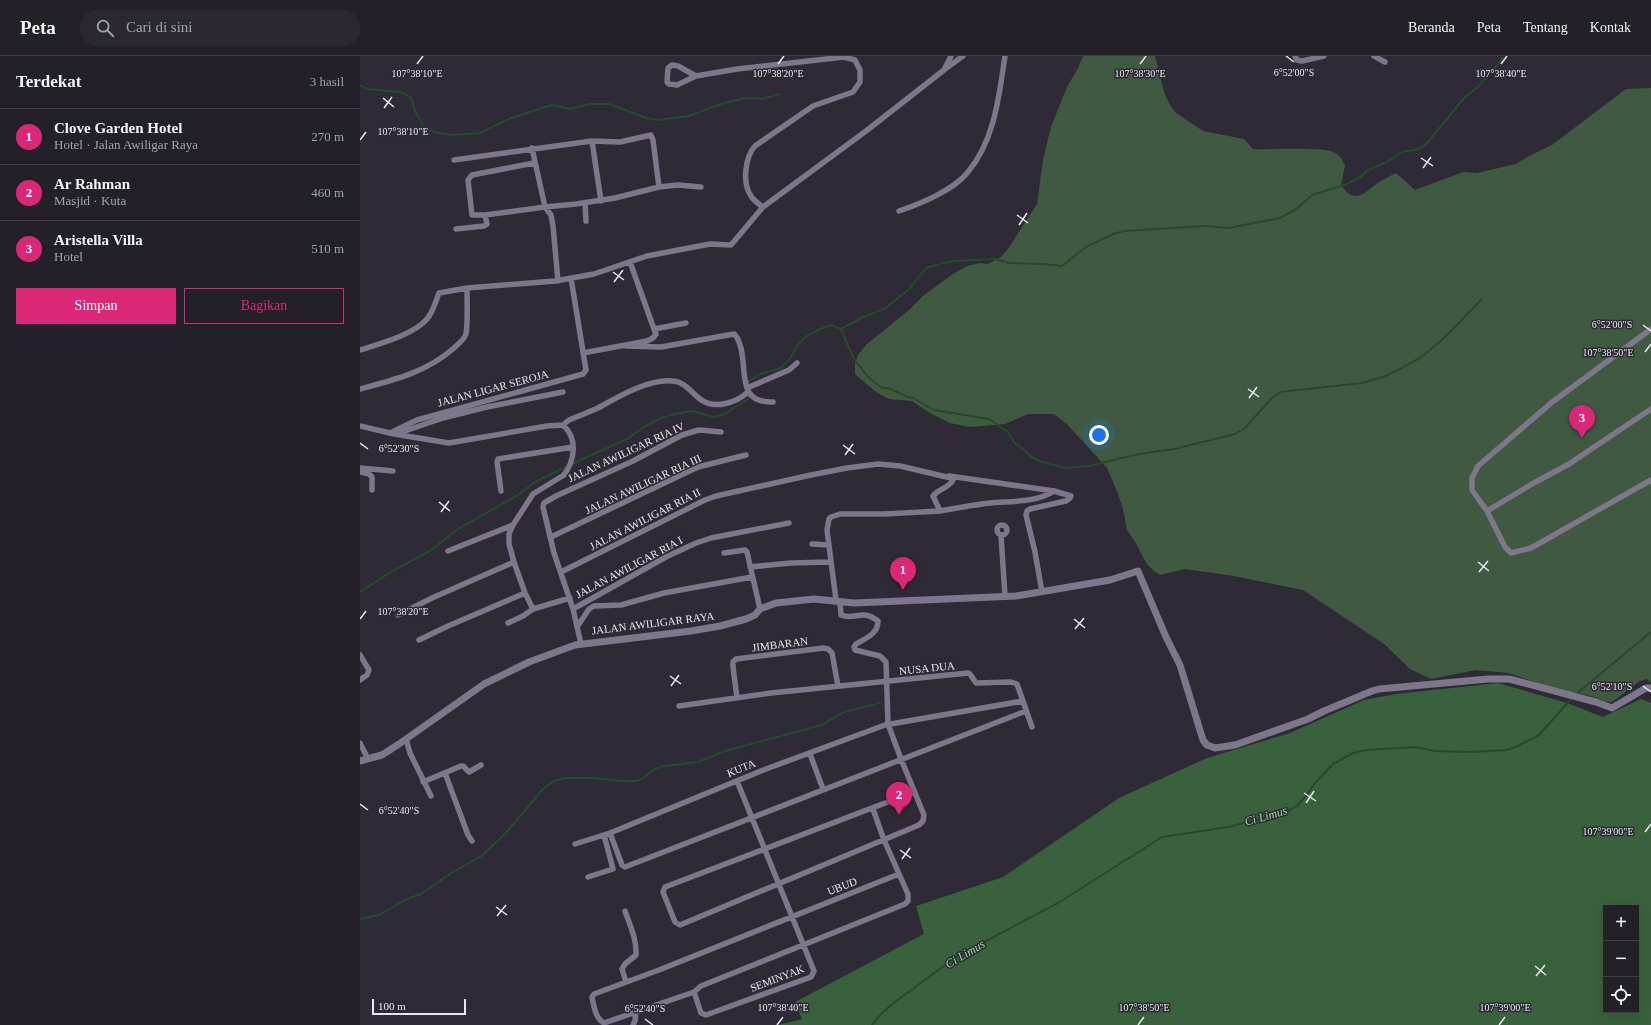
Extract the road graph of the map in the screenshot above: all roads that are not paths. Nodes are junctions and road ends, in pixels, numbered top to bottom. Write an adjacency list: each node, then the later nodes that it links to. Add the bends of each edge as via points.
1 (951, 56): 8 (street)
2 (963, 56): 8 (street)
3 (1005, 56): 20 (street, via 999,97 988,138 968,173 947,189)
4 (1295, 56): 5 (street, via 1297,60 1302,61)
5 (1324, 56)
6 (1374, 56): 7 (street)
7 (1385, 62)
8 (944, 70): 18 (street)
9 (696, 76): 9 (street, via 677,85 667,82 668,68 672,65); 18 (street, via 844,57 855,60 858,64 860,82 853,92 813,106 751,151 746,167 749,191 753,199)
10 (592, 141): 11 (street); 14 (street, via 620,142 652,136); 16 (street)
11 (532, 148): 12 (street); 13 (street)
12 (454, 160)
13 (534, 163): 19 (street); 21 (street, via 472,176 468,180 472,213 476,216)
14 (659, 187): 15 (street); 16 (street)
15 (701, 187)
16 (600, 200): 17 (street)
17 (585, 203): 19 (street); 22 (street)
18 (763, 206): 24 (street, via 731,245 704,245 647,256)
19 (545, 207): 21 (street); 26 (street, via 554,226)
20 (899, 211)
21 (485, 215): 23 (street, via 484,226)
22 (586, 221)
23 (456, 229)
24 (630, 262): 25 (street, via 594,274); 29 (street)
25 (571, 278): 26 (street); 33 (street)
26 (558, 281): 27 (street)
27 (467, 288): 32 (street, via 439,293 423,323 395,338); 35 (street, via 466,333 461,341 446,355 423,370)
28 (686, 323): 29 (street)
29 (654, 329): 31 (street, via 656,334 653,338)
30 (1651, 329): 55 (street, via 1551,403 1478,466 1472,478 1472,490)
31 (626, 346): 33 (street); 36 (street, via 662,347 734,334 738,337 744,362)
32 (360, 350)
33 (583, 353): 43 (street, JALAN LIGAR SEROJA, via 586,370 583,374 424,418 406,424)
34 (797, 364): 36 (street)
35 (360, 389)
36 (747, 390): 38 (street, via 756,399); 40 (street, via 733,401 714,404 701,400 680,382 663,381 634,389)
37 (563, 392): 43 (street, via 465,412)
38 (773, 402)
39 (1651, 409): 55 (street, via 1569,464)
40 (563, 425): 43 (street, via 449,443); 44 (street, via 571,433)
41 (360, 426): 43 (street)
42 (721, 432): 59 (street, JALAN AWILIGAR RIA IV, via 699,430 682,436 546,500 543,505)
43 (392, 434)
44 (573, 447): 52 (street, via 498,459 496,462); 57 (street, via 572,462 564,475 533,494)
45 (746, 455): 59 (street, JALAN AWILIGAR RIA III, via 698,468)
46 (360, 468): 47 (street)
47 (393, 471)
48 (360, 472): 51 (street, via 371,476)
49 (949, 476): 53 (street, JALAN AWILIGAR RIA II); 54 (street, via 953,480 952,483 933,496); 67 (street, JALAN AWILIGAR RIA II, via 888,464 847,468 716,496)
50 (1651, 480): 55 (street, via 1531,548 1511,553 1505,547)
51 (372, 490)
52 (502, 491)
53 (1054, 491): 54 (street, via 1029,499); 69 (street, JALAN AWILIGAR RIA II, via 1072,496 1066,501 1030,509 1026,515)
54 (940, 511): 61 (street, via 833,515 828,525)
55 (1487, 512)
56 (789, 523): 75 (street, JALAN AWILIGAR RIA I, via 696,543)
57 (513, 525): 62 (street); 64 (street, via 508,540)
58 (1001, 535): 71 (street)
59 (551, 537): 67 (street)
60 (812, 544): 61 (street)
61 (829, 545): 65 (street)
62 (448, 551)
63 (724, 553): 66 (street, via 746,551)
64 (514, 562): 70 (street); 77 (street)
65 (830, 562): 66 (street); 73 (street)
66 (750, 567): 68 (street)
67 (561, 572): 72 (street)
68 (752, 577): 76 (street); 79 (street, via 664,593 621,605 594,606)
69 (1042, 592): 71 (street, JALAN AWILIGAR RAYA); 86 (street, JALAN AWILIGAR RAYA, via 1110,580 1138,571 1180,665 1203,740 1215,748 1235,745 1308,719 1324,710 1379,689 1488,678 1509,679 1612,708 1646,688)
70 (525, 593): 74 (street); 80 (street)
71 (1005, 596): 73 (street, JALAN AWILIGAR RAYA, via 854,603)
72 (570, 598): 74 (street); 75 (street)
73 (838, 600): 76 (street, JALAN AWILIGAR RAYA, via 802,600 776,603); 84 (street, via 841,615 844,617 866,614 878,621 875,632 854,647 854,650 884,659 887,666)
74 (533, 608): 78 (street)
75 (573, 609): 79 (street)
76 (760, 609): 81 (street, JALAN AWILIGAR RAYA, via 746,620 691,632)
77 (398, 615)
78 (508, 623)
79 (577, 627): 81 (street)
80 (419, 640)
81 (581, 644): 93 (street, JALAN AWILIGAR RAYA, via 529,662 484,684)
82 (360, 655): 83 (street, via 369,672)
83 (360, 680)
84 (887, 682): 85 (street); 88 (street, NUSA DUA, via 968,673 976,683 1017,684); 91 (street)
85 (838, 686): 87 (street); 87 (street, JIMBARAN, via 832,653 823,648 736,659 733,667)
86 (1651, 688)
87 (737, 698): 89 (street)
88 (1023, 701): 90 (street, NUSA DUA); 91 (street)
89 (679, 706)
90 (1026, 711): 92 (street, NUSA DUA); 97 (street)
91 (888, 724): 95 (street, KUTA); 97 (street)
92 (1032, 727)
93 (406, 739): 96 (street, JALAN AWILIGAR RAYA, via 382,755); 102 (street)
94 (360, 743): 96 (street)
95 (810, 754): 101 (street, KUTA); 103 (street)
96 (368, 759): 98 (street, JALAN AWILIGAR RAYA)
97 (901, 759): 103 (street); 104 (street)
98 (360, 761)
99 (481, 766): 100 (street, via 469,772 461,766)
100 (445, 773): 102 (street); 111 (street)
101 (737, 781): 107 (street); 108 (street, KUTA)
102 (423, 782): 105 (street)
103 (823, 789): 107 (street)
104 (914, 792): 106 (street); 110 (street, via 924,815 923,821)
105 (431, 796)
106 (873, 809): 110 (street); 113 (street)
107 (751, 817): 108 (street, via 625,867); 113 (street)
108 (610, 832): 109 (street, KUTA)
109 (604, 835): 112 (street, KUTA); 115 (street, via 613,869)
110 (884, 840): 114 (street); 116 (street)
111 (472, 841)
112 (575, 844)
113 (764, 849): 116 (street); 116 (street, via 665,887 662,892 675,922 680,925)
114 (900, 874): 118 (street, UBUD); 119 (street, via 908,901 900,907)
115 (588, 877)
116 (778, 884): 118 (street)
117 (625, 910): 120 (street, via 637,950 636,955 622,969)
118 (791, 916): 119 (street); 120 (street)
119 (804, 946): 121 (street, SEMINYAK, via 701,986); 121 (street, SEMINYAK, via 814,971 811,977 706,1014 700,1013)
120 (626, 982): 122 (street, via 592,995 596,1013 604,1023)
121 (694, 992): 122 (street)
122 (636, 1011): 123 (street)
123 (633, 1025)

